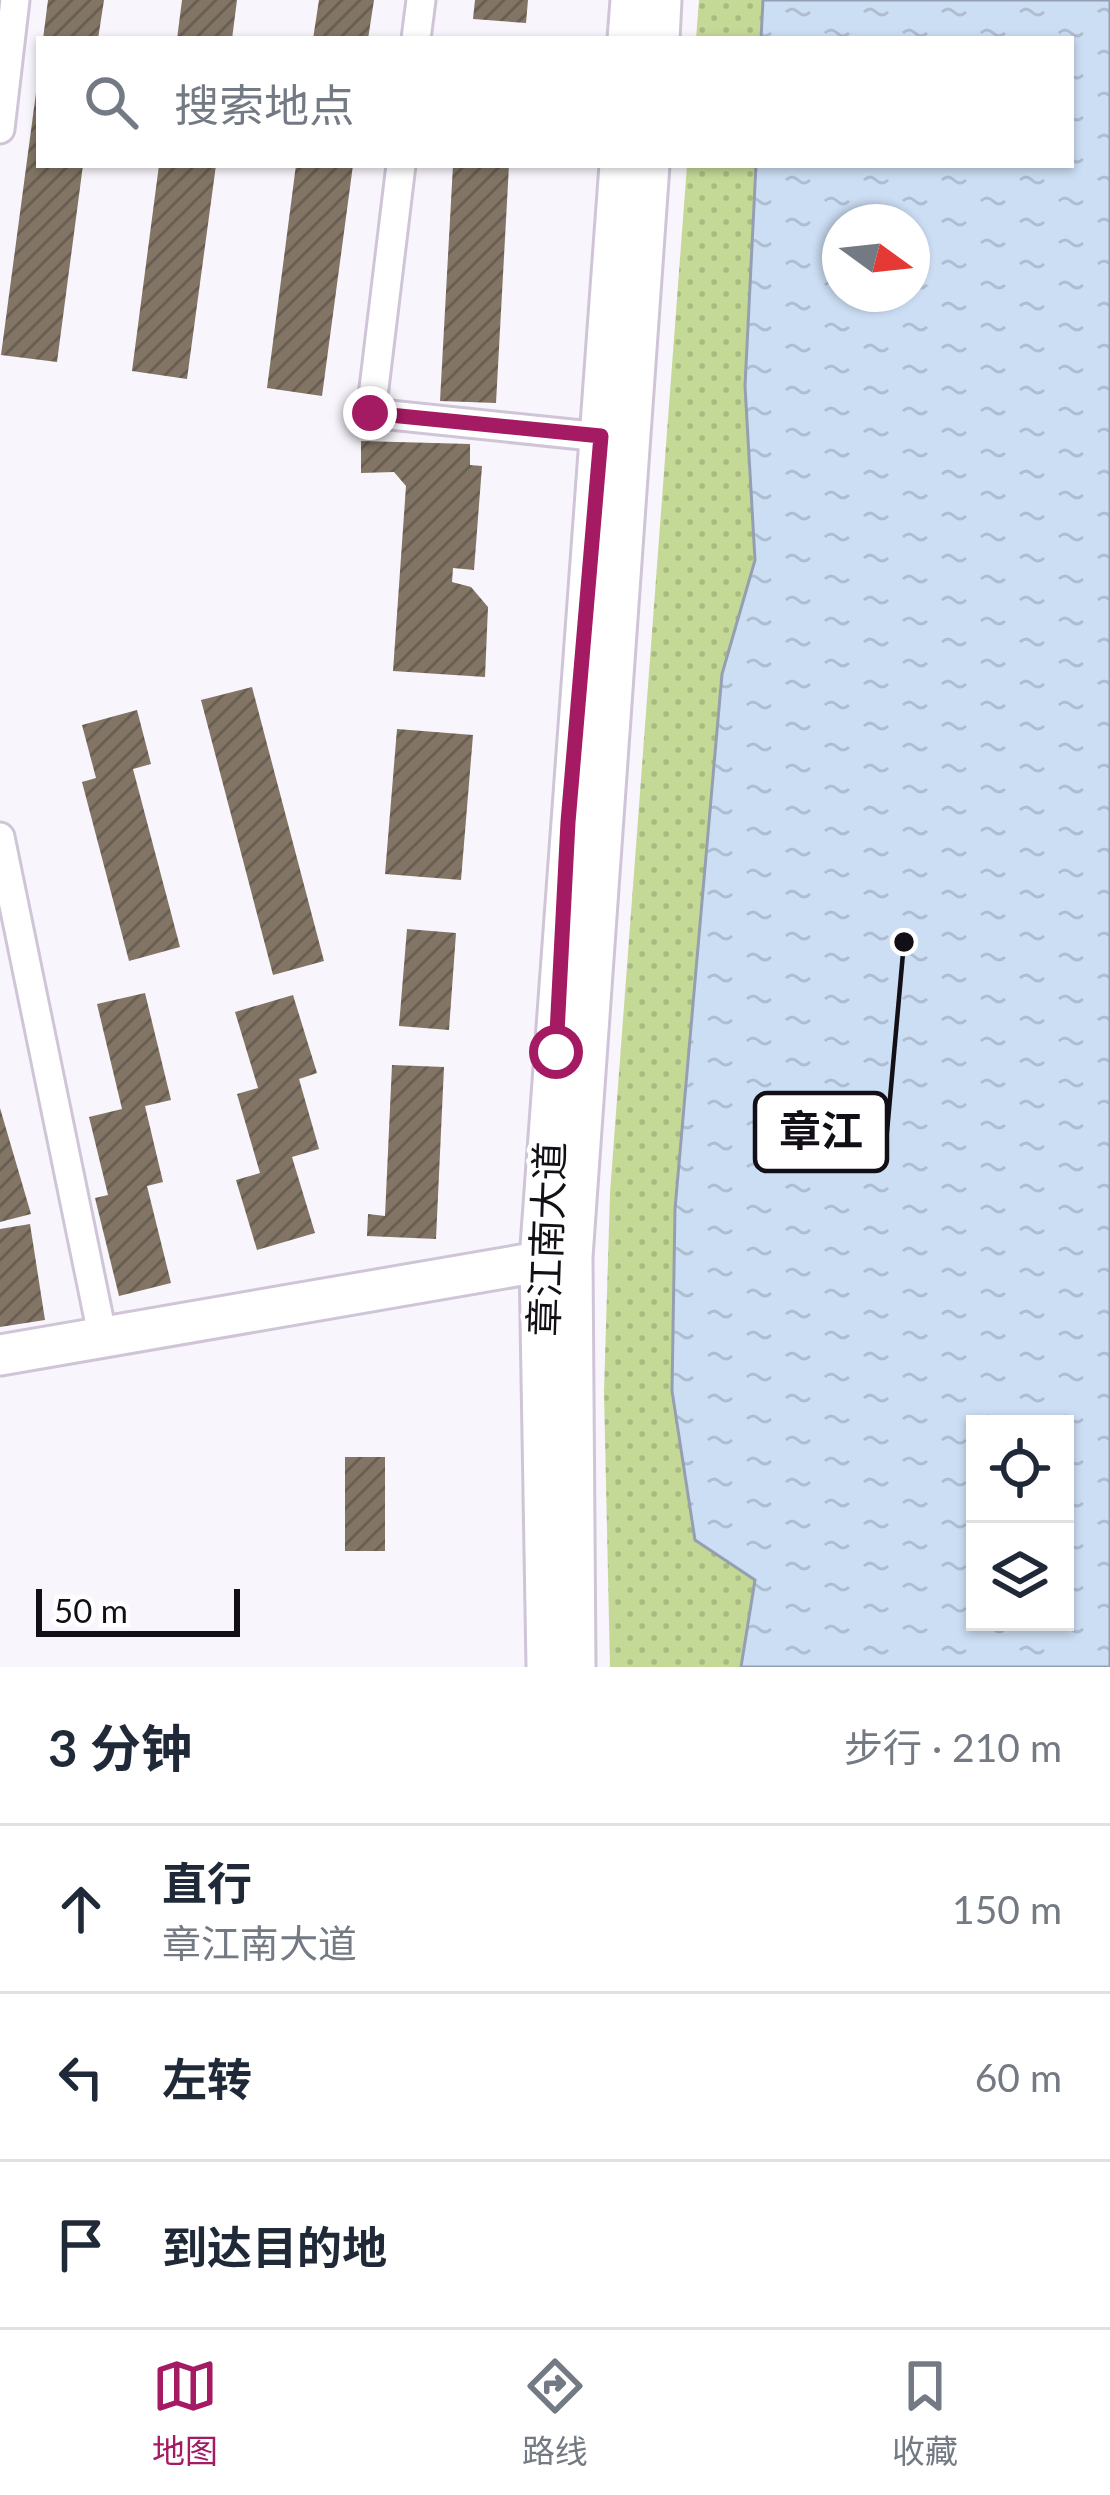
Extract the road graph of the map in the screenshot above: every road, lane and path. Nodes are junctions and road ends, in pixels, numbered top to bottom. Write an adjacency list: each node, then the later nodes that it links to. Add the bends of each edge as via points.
1 (15, 0): 8 (street)
2 (421, 0): 5 (street)
3 (631, 0): 6 (main road)
4 (662, 0): 7 (main road)
5 (416, 36)
6 (628, 36)
7 (658, 36)
8 (0, 129)
9 (401, 168): 12 (street, via 370,413)
10 (620, 168): 12 (main road, 章江南大道)
11 (650, 168): 14 (main road, 章江南大道)
12 (601, 436): 14 (main road, 章江南大道, via 568,822)
13 (0, 837): 15 (street)
14 (556, 1259): 15 (main road); 17 (main road, 章江南大道); 18 (main road, 章江南大道)
15 (102, 1334): 16 (main road)
16 (0, 1355)
17 (547, 1667)
18 (575, 1667)

